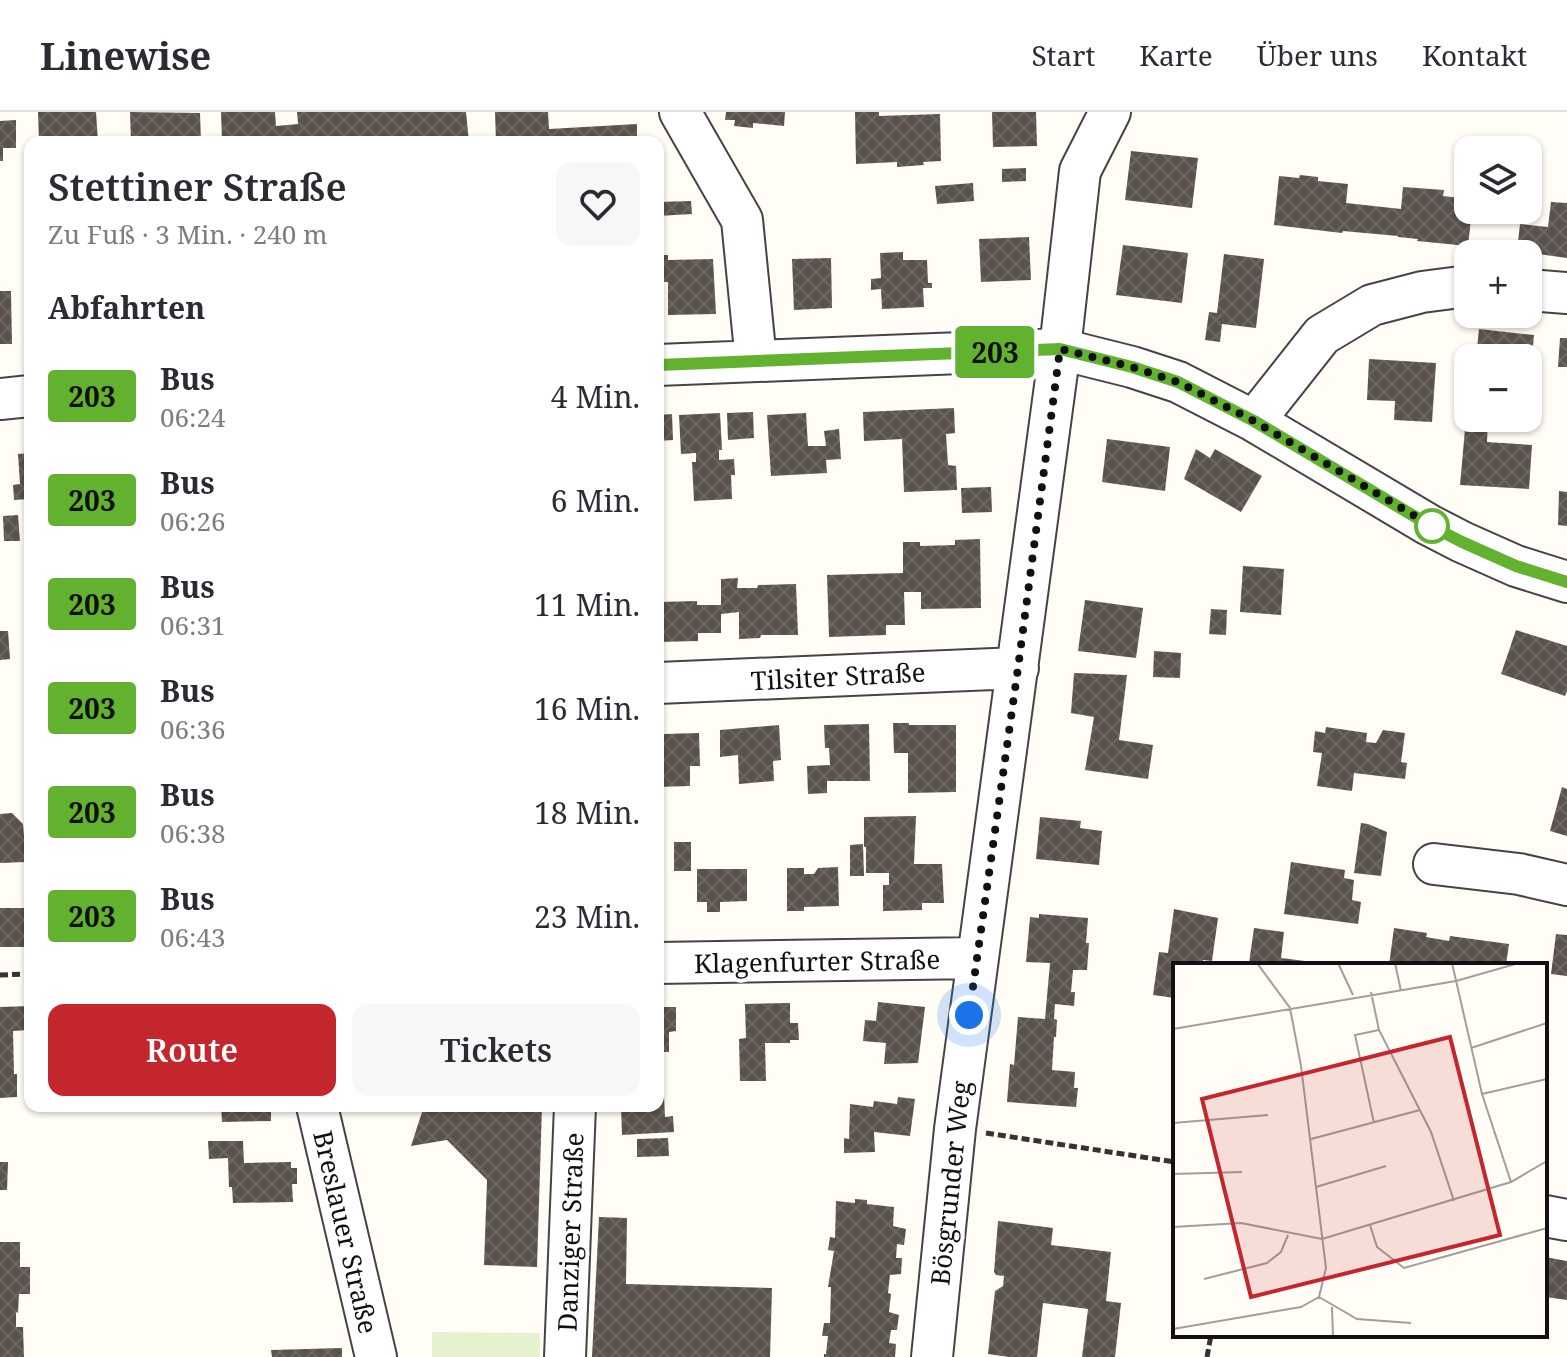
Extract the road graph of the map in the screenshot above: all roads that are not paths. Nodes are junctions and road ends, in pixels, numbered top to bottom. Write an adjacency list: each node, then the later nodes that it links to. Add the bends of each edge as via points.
1 (680, 112): 7 (street, via 742,220)
2 (1110, 112): 6 (street, Bösgrunder Weg, via 1080,171)
3 (1454, 288): 11 (street, via 1372,305 1322,335)
4 (1542, 291): 5 (street)
5 (1567, 293)
6 (1060, 349): 7 (street); 11 (street, via 1178,382); 13 (street, Bösgrunder Weg)
7 (756, 361): 8 (street)
8 (664, 365)
9 (24, 397): 10 (street)
10 (0, 399)
11 (1254, 421): 12 (street, via 1462,542)
12 (1567, 582)
13 (1018, 668): 14 (street, Tilsiter Straße); 17 (street, Bösgrunder Weg)
14 (664, 683)
15 (1434, 864): 16 (street)
16 (1567, 885)
17 (977, 958): 18 (street, Klagenfurter Straße); 25 (street, Bösgrunder Weg)
18 (664, 963)
19 (318, 1112): 23 (street, Breslauer Straße)
20 (575, 1112): 24 (street, Danziger Straße)
21 (1547, 1216): 22 (street)
22 (1567, 1220)
23 (376, 1357)
24 (565, 1357)
25 (932, 1357)

